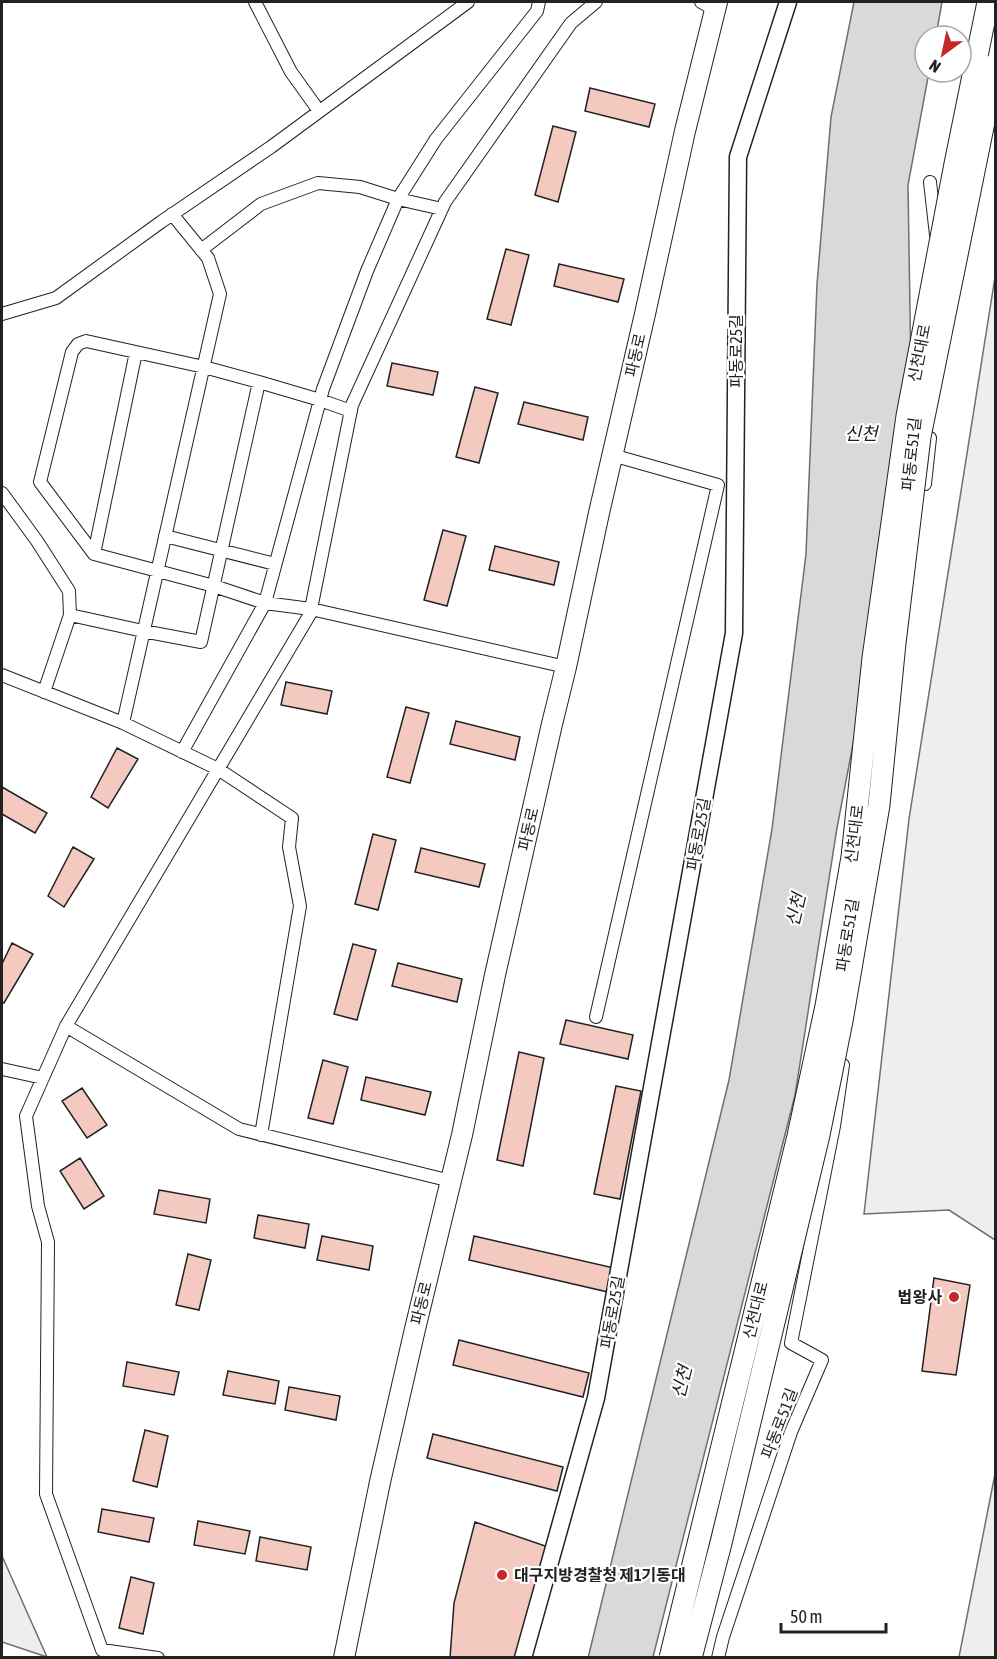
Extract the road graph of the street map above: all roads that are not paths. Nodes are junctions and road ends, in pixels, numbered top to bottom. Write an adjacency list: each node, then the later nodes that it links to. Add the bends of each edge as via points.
1 (255, 2): 9 (street, via 291,72)
2 (468, 2): 9 (street)
3 (538, 2): 11 (street, via 537,11 436,139)
4 (596, 2): 12 (street, via 571,23)
5 (788, 2): 23 (street, 파동로25길, via 738,157)
6 (988, 2): 51 (highway, 신천대로, bridge, via 907,416 873,658 852,857 826,1006)
7 (711, 4): 21 (main road, 파동로)
8 (996, 63): 52 (highway, 신천대로, bridge, via 920,437 879,805 842,1022 816,1147)
9 (319, 111): 13 (street)
10 (930, 182): 53 (street, 파동로51길, via 948,338 934,389 886,793 834,1126 791,1343 822,1360 791,1432)
11 (398, 199): 12 (street); 14 (street, via 360,187 318,183 261,204); 19 (street)
12 (442, 209): 20 (street)
13 (172, 214): 14 (street); 15 (street, via 56,298)
14 (201, 250): 17 (street, via 208,258 220,294)
15 (2, 314)
16 (136, 352): 17 (street); 27 (street); 27 (street, via 86,341 72,352 40,482)
17 (204, 367): 18 (street); 25 (street)
18 (259, 382): 19 (street); 26 (street)
19 (320, 400): 20 (street); 28 (street)
20 (351, 411): 32 (street)
21 (612, 455): 22 (street); 35 (main road, 파동로)
22 (718, 485): 23 (street); 41 (street)
23 (735, 490): 50 (street, 파동로25길, via 734,633 596,1398)
24 (2, 493): 33 (street, via 69,591)
25 (165, 536): 26 (street); 29 (street)
26 (221, 551): 28 (street); 30 (street)
27 (94, 554): 29 (street)
28 (275, 564): 31 (street)
29 (157, 571): 30 (street); 34 (street)
30 (214, 586): 31 (street); 34 (street, via 201,642)
31 (265, 603): 32 (street); 39 (street)
32 (311, 609): 35 (street); 40 (street)
33 (70, 615): 34 (street); 37 (street)
34 (143, 632): 38 (street)
35 (566, 667): 46 (main road, 파동로)
36 (2, 675): 37 (street)
37 (45, 692): 38 (street)
38 (123, 723): 39 (street)
39 (182, 752): 40 (street)
40 (218, 769): 42 (street); 45 (street, via 292,818 289,847 300,906)
41 (596, 1017)
42 (66, 1026): 44 (street); 45 (street, via 240,1129)
43 (2, 1069): 44 (street)
44 (43, 1078): 47 (street, via 26,1116 38,1206 48,1242 46,1494)
45 (261, 1135): 46 (street)
46 (451, 1181): 49 (main road, 파동로, via 385,1460)
47 (103, 1654): 48 (street)
48 (158, 1658)
49 (344, 1658)
50 (523, 1658)
51 (670, 1658)
52 (691, 1658)
53 (718, 1658)

